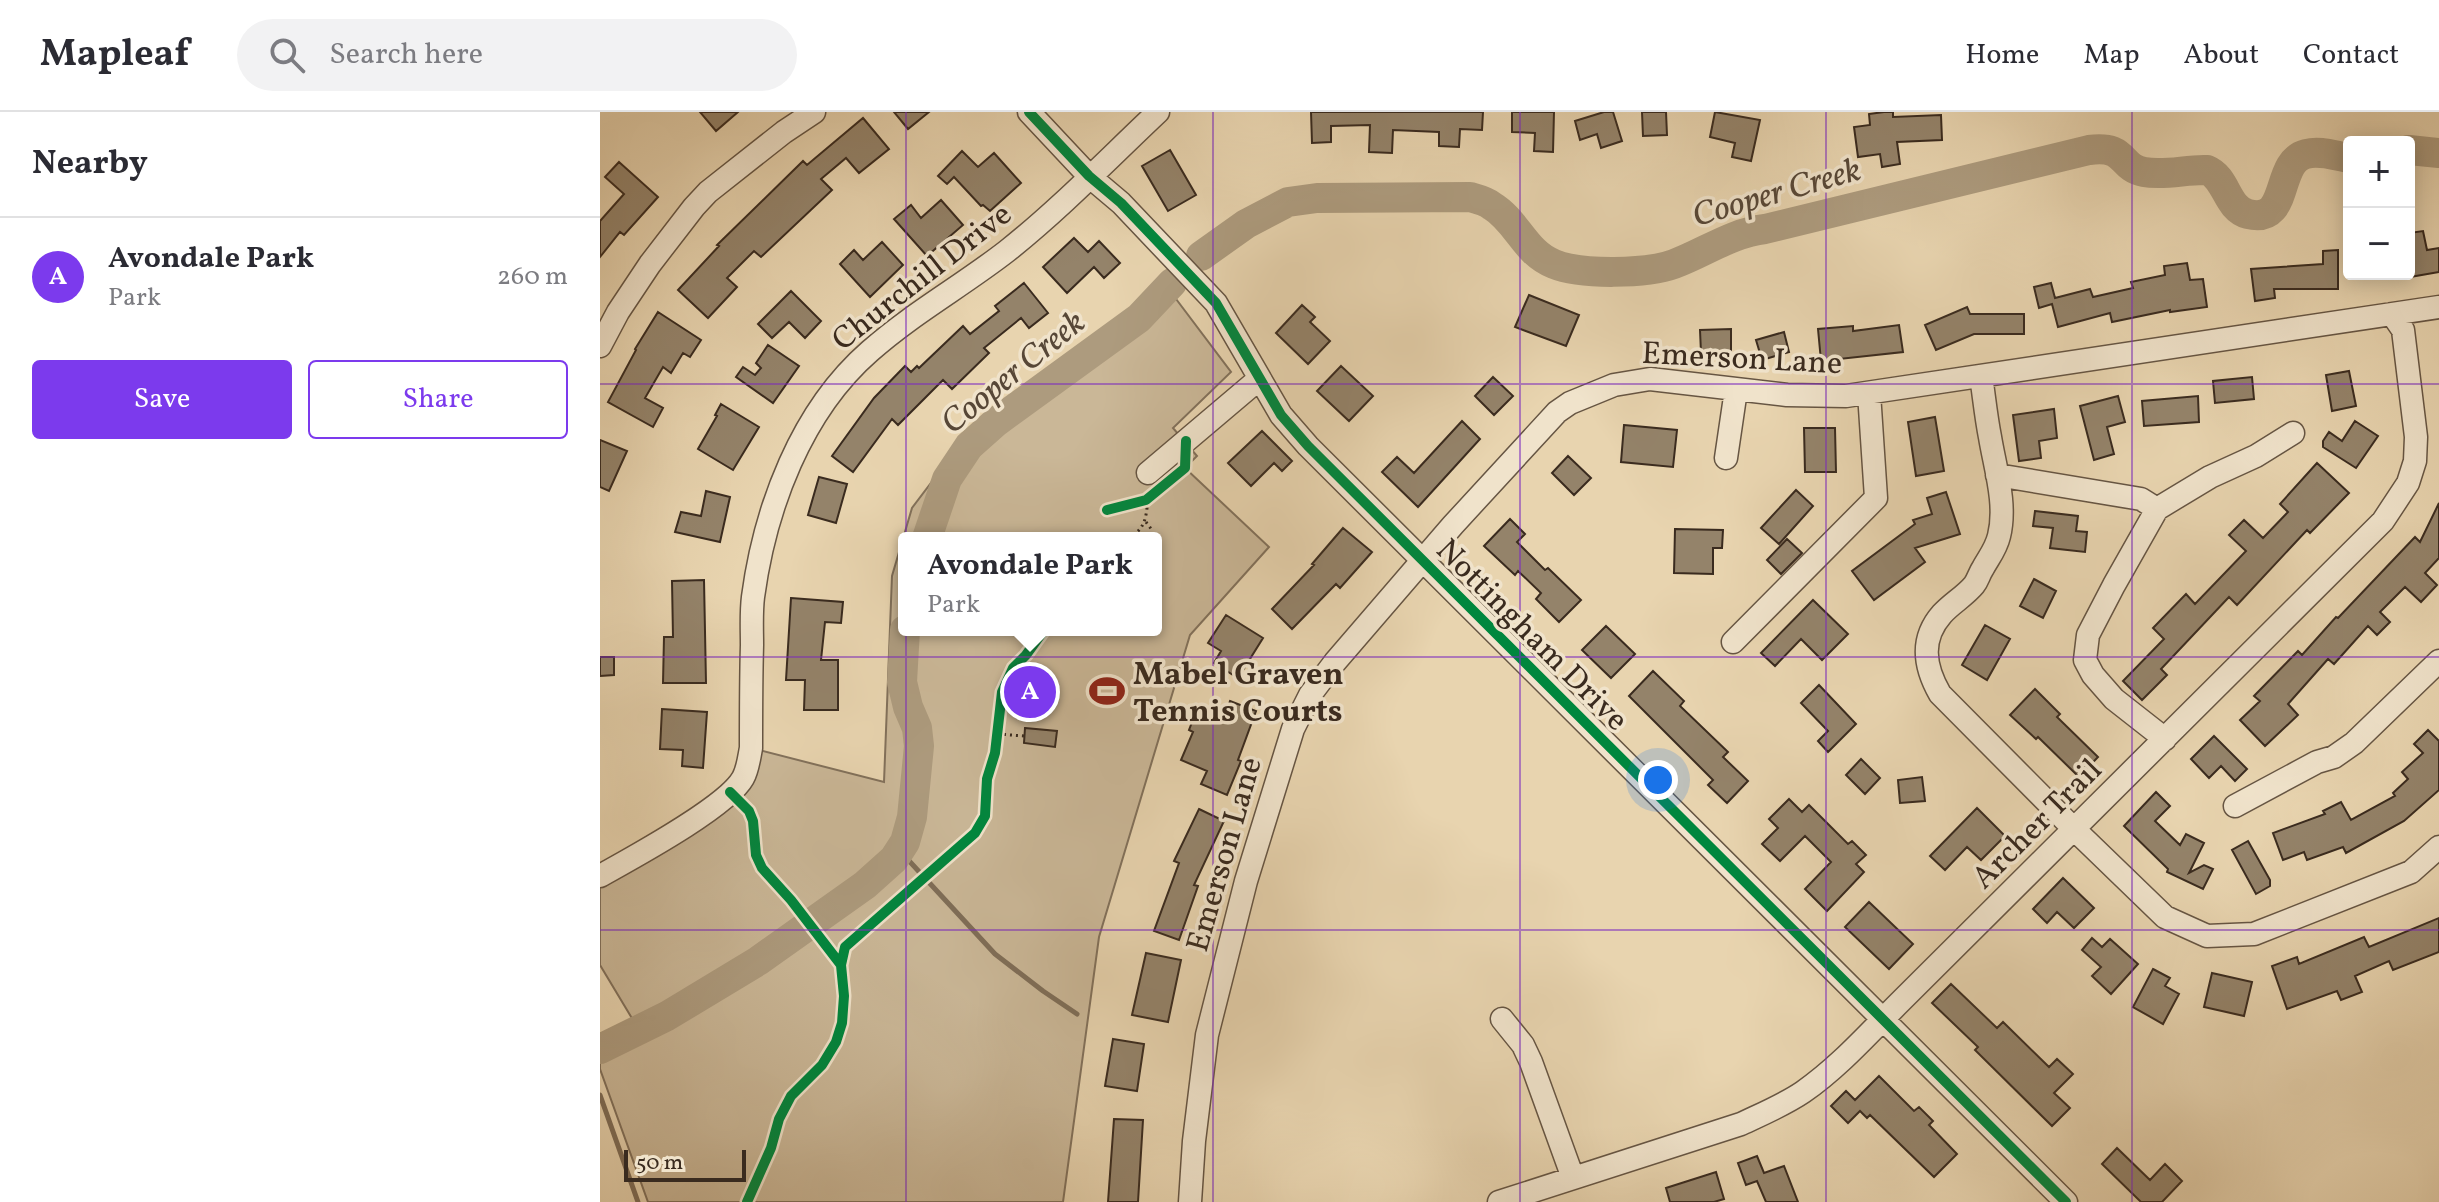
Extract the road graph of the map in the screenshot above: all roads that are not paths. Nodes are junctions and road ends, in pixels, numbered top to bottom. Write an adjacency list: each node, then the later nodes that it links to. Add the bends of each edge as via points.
1 (814, 112): 7 (street, via 694,207 650,264)
2 (1029, 112): 4 (street, Nottingham Drive)
3 (1158, 112): 4 (street, Churchill Drive)
4 (1089, 176): 9 (street, Nottingham Drive, via 1216,303); 24 (street, Churchill Drive, via 1007,251 868,352 832,393 805,433 765,536 752,599 751,748 742,781 713,807)
5 (2439, 307): 6 (street, Emerson Lane)
6 (2392, 314): 8 (street, Emerson Lane); 20 (street, Archer Trail, via 2403,330 2416,437 2408,483 2383,521)
7 (600, 346)
8 (1981, 376): 11 (street, Emerson Lane); 15 (street)
9 (1259, 379): 14 (street); 17 (street, Nottingham Drive, via 1308,446)
10 (1736, 390): 11 (street, Emerson Lane); 13 (street); 17 (street, Emerson Lane, via 1650,379 1614,385 1570,403)
11 (1869, 393): 18 (street, via 1876,498)
12 (2293, 433): 16 (street)
13 (1726, 458)
14 (1148, 473)
15 (1997, 475): 16 (street, via 2141,499); 22 (street, via 2000,535 1977,582 1933,627 1926,658 1940,694)
16 (2157, 509): 20 (street, via 2088,635 2085,660 2114,699)
17 (1422, 560): 26 (street, Nottingham Drive); 28 (street, Emerson Lane, via 1335,662 1293,729 1246,881 1207,1035)
18 (1733, 642)
19 (2439, 661): 21 (street, via 2354,743)
20 (2165, 739): 22 (street, Archer Trail)
21 (2235, 806)
22 (2074, 829): 23 (street, via 2165,917 2207,936 2254,934 2411,872); 26 (street, Archer Trail)
23 (2439, 847)
24 (600, 876)
25 (1502, 1019): 27 (street, via 1531,1062)
26 (1883, 1020): 27 (street, Archer Trail, via 1833,1068 1768,1112); 30 (street, Nottingham Drive)
27 (1573, 1178): 29 (street, Archer Trail)
28 (1190, 1202)
29 (1499, 1202)
30 (2066, 1202)

